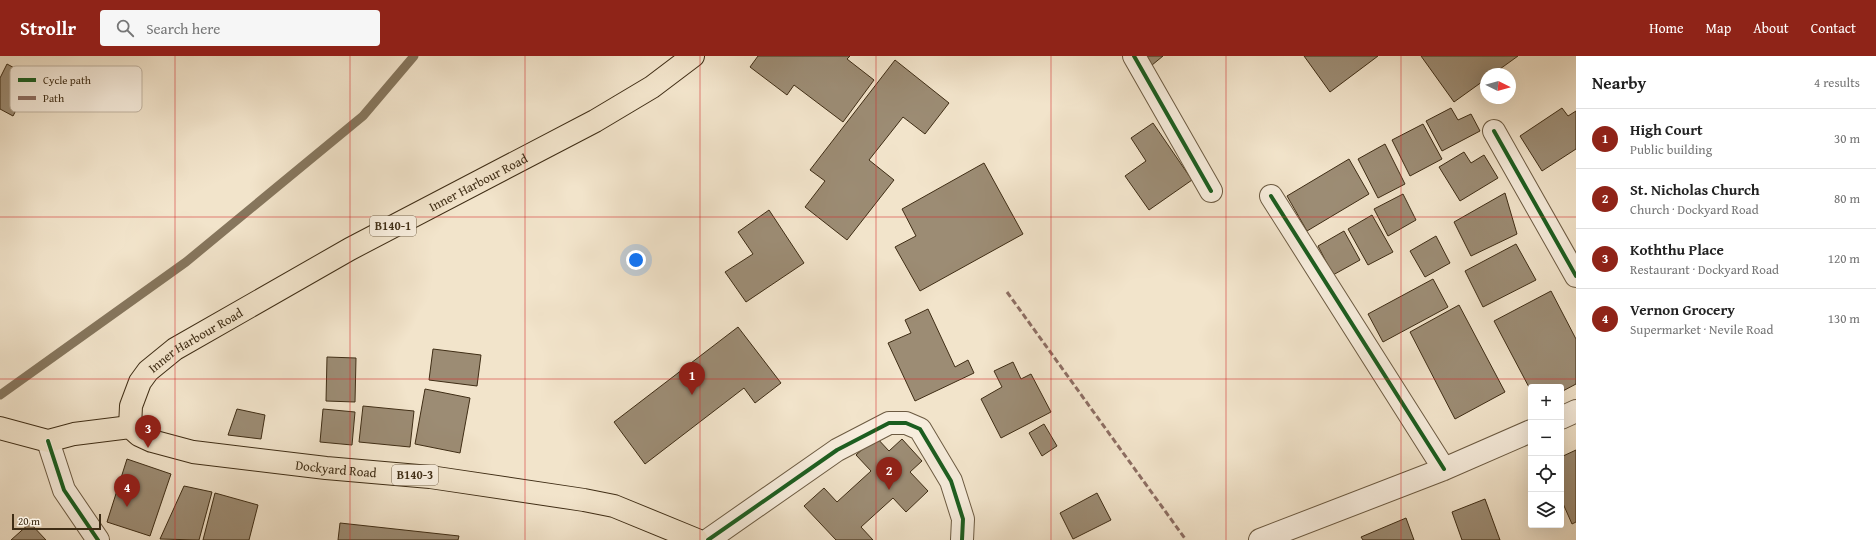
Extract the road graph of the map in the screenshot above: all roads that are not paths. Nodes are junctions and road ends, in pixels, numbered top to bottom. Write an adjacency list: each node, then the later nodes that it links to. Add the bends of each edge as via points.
1 (692, 56): 9 (main road, Inner Harbour Road / B140-1, via 652,87 595,122 350,249 175,349 140,382 131,406)
2 (1134, 56): 4 (street)
3 (1494, 131): 6 (street)
4 (1211, 191)
5 (1271, 196): 13 (street)
6 (1576, 276)
7 (1576, 411): 8 (street)
8 (1564, 417)
9 (130, 427): 12 (main road, via 74,434); 15 (main road, Dockyard Road / B140-3, via 139,436 194,452 326,468 430,477 584,500 614,506)
10 (9, 430): 12 (main road)
11 (1528, 432): 13 (street)
12 (48, 441): 14 (street, via 64,490)
13 (1444, 469): 18 (street)
14 (98, 540)
15 (697, 540)
16 (708, 540): 17 (street, via 837,450 889,423 906,423 920,429 951,481 963,519)
17 (962, 540)
18 (1260, 540)

